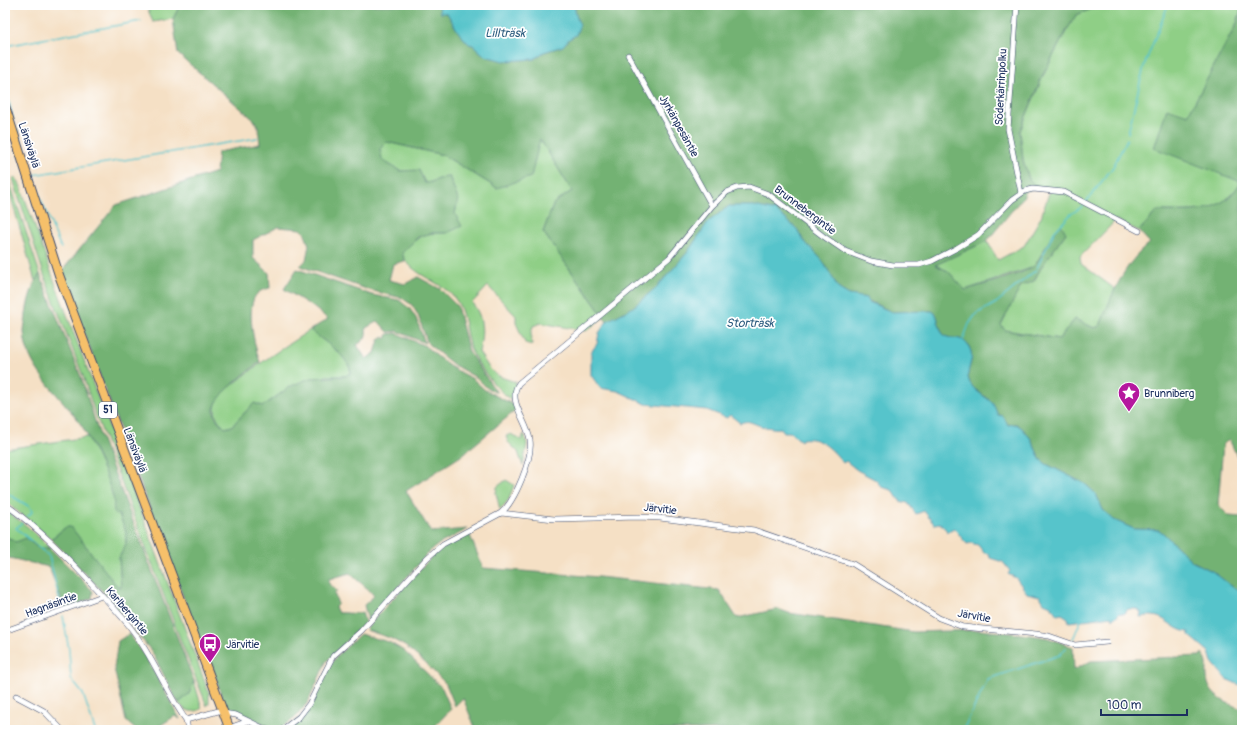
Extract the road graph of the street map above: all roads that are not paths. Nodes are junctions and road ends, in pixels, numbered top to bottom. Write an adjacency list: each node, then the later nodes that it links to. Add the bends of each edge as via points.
1 (1016, 5): 4 (street, Söderkärrinpolku, via 1008,130)
2 (628, 55): 5 (street, Jyrkänpesäntie)
3 (5, 106): 13 (main road, Länsiväylä / 51, via 59,275)
4 (1021, 193): 5 (street, Brunnebergintie, via 978,235 932,261 914,266 880,263 854,255 768,194 755,188 732,189); 6 (street, via 1039,189 1064,192)
5 (712, 206): 8 (street, Brunnebergintie, via 669,258 517,386 516,404 528,430 531,451 526,469 513,496)
6 (1139, 231)
7 (5, 504): 9 (street, Karlbergintie, via 71,562)
8 (501, 513): 11 (street, Järvitie, via 554,519 660,518 754,530 853,564 939,618 963,627 1049,636 1075,645); 20 (street, via 444,544 427,558 361,631 334,656 309,704 299,717)
9 (102, 596): 10 (street, Hagnäsintie); 14 (street, Karlbergintie, via 132,630 155,664 177,708)
10 (5, 631)
11 (1107, 642)
12 (16, 696): 17 (street, via 44,711)
13 (222, 712): 14 (street); 15 (street); 16 (main road, Länsiväylä / 51)
14 (186, 720): 18 (street)
15 (248, 721): 16 (street); 19 (street)
16 (229, 729)
17 (62, 730)
18 (188, 730)
19 (266, 730)
20 (282, 730)

